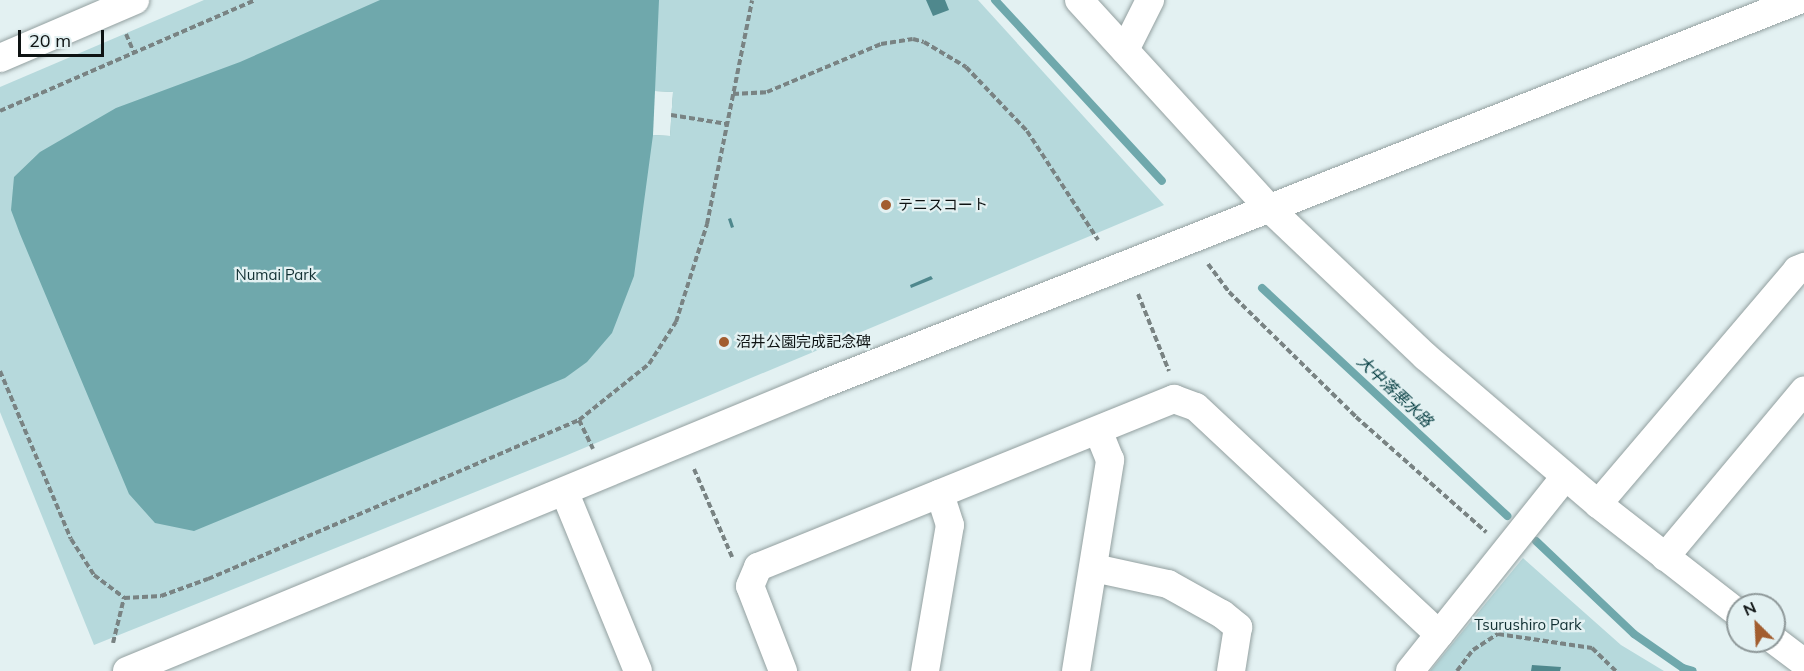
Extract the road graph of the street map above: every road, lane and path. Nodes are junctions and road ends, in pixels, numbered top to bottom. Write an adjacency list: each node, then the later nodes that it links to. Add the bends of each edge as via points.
1 (255, 0): 8 (path)
2 (752, 0): 10 (path)
3 (1079, 0): 7 (street)
4 (1150, 0): 7 (street)
5 (1799, 0): 14 (street)
6 (121, 9): 8 (path); 9 (street)
7 (1125, 50): 14 (street)
8 (134, 53): 11 (path)
9 (0, 57)
10 (733, 94): 13 (path); 15 (path, via 767,92 881,44 913,39 924,42 966,67 1028,130)
11 (0, 111)
12 (671, 115): 13 (path)
13 (727, 124): 22 (path, via 707,224 676,322 650,364)
14 (1269, 208): 26 (street, via 1426,357); 27 (street, via 818,386)
15 (1098, 240)
16 (1208, 264): 30 (path, via 1236,299 1356,417)
17 (1804, 267): 29 (street, via 1797,270)
18 (1138, 294): 21 (path, via 1174,382)
19 (0, 370): 34 (path, via 71,539 94,575)
20 (1804, 391): 31 (street)
21 (1174, 399): 23 (street); 36 (street, via 1196,407)
22 (579, 420): 24 (path); 34 (path, via 208,579 161,596)
23 (1098, 431): 28 (street); 32 (street, via 1110,460)
24 (593, 450)
25 (694, 470): 33 (path, via 735,562)
26 (1565, 477): 29 (street); 30 (street)
27 (565, 493): 40 (street); 41 (street)
28 (940, 494): 33 (street, via 767,562); 43 (street, via 950,525)
29 (1598, 504): 31 (street)
30 (1506, 550): 36 (street)
31 (1665, 557): 35 (street)
32 (1094, 568): 44 (street); 45 (street, via 1168,584 1222,614 1239,627)
33 (751, 576): 42 (street, via 750,586)
34 (124, 598): 37 (path)
35 (1726, 603)
36 (1438, 634): 46 (street)
37 (112, 643)
38 (1786, 649): 39 (street)
39 (1804, 663)
40 (127, 671)
41 (638, 671)
42 (783, 671)
43 (925, 671)
44 (1076, 671)
45 (1231, 671)
46 (1410, 671)
47 (1457, 671): 48 (path, via 1473,650 1498,634 1592,648)
48 (1616, 671)

